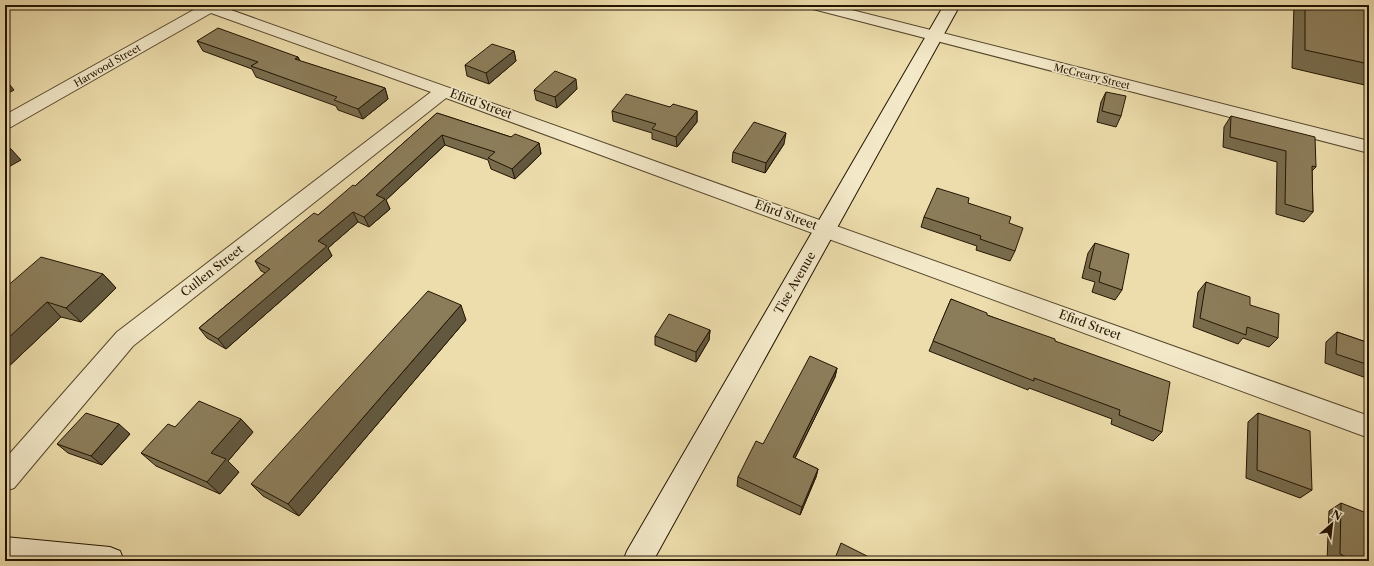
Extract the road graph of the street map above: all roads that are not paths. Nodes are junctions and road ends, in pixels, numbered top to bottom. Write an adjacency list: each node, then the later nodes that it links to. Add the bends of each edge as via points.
1 (814, 5): 4 (street, McCreary Street)
2 (952, 5): 4 (street, Tise Avenue)
3 (205, 6): 5 (street, Efird Street); 6 (street, Harwood Street)
4 (935, 36): 7 (street, McCreary Street); 8 (street, Tise Avenue)
5 (444, 91): 8 (street, Efird Street); 10 (street, Cullen Street, via 125,339)
6 (5, 123)
7 (1369, 147)
8 (826, 229): 9 (street, Efird Street); 13 (street, Tise Avenue)
9 (1369, 427)
10 (5, 479)
11 (5, 551): 12 (street)
12 (110, 561)
13 (637, 561)

